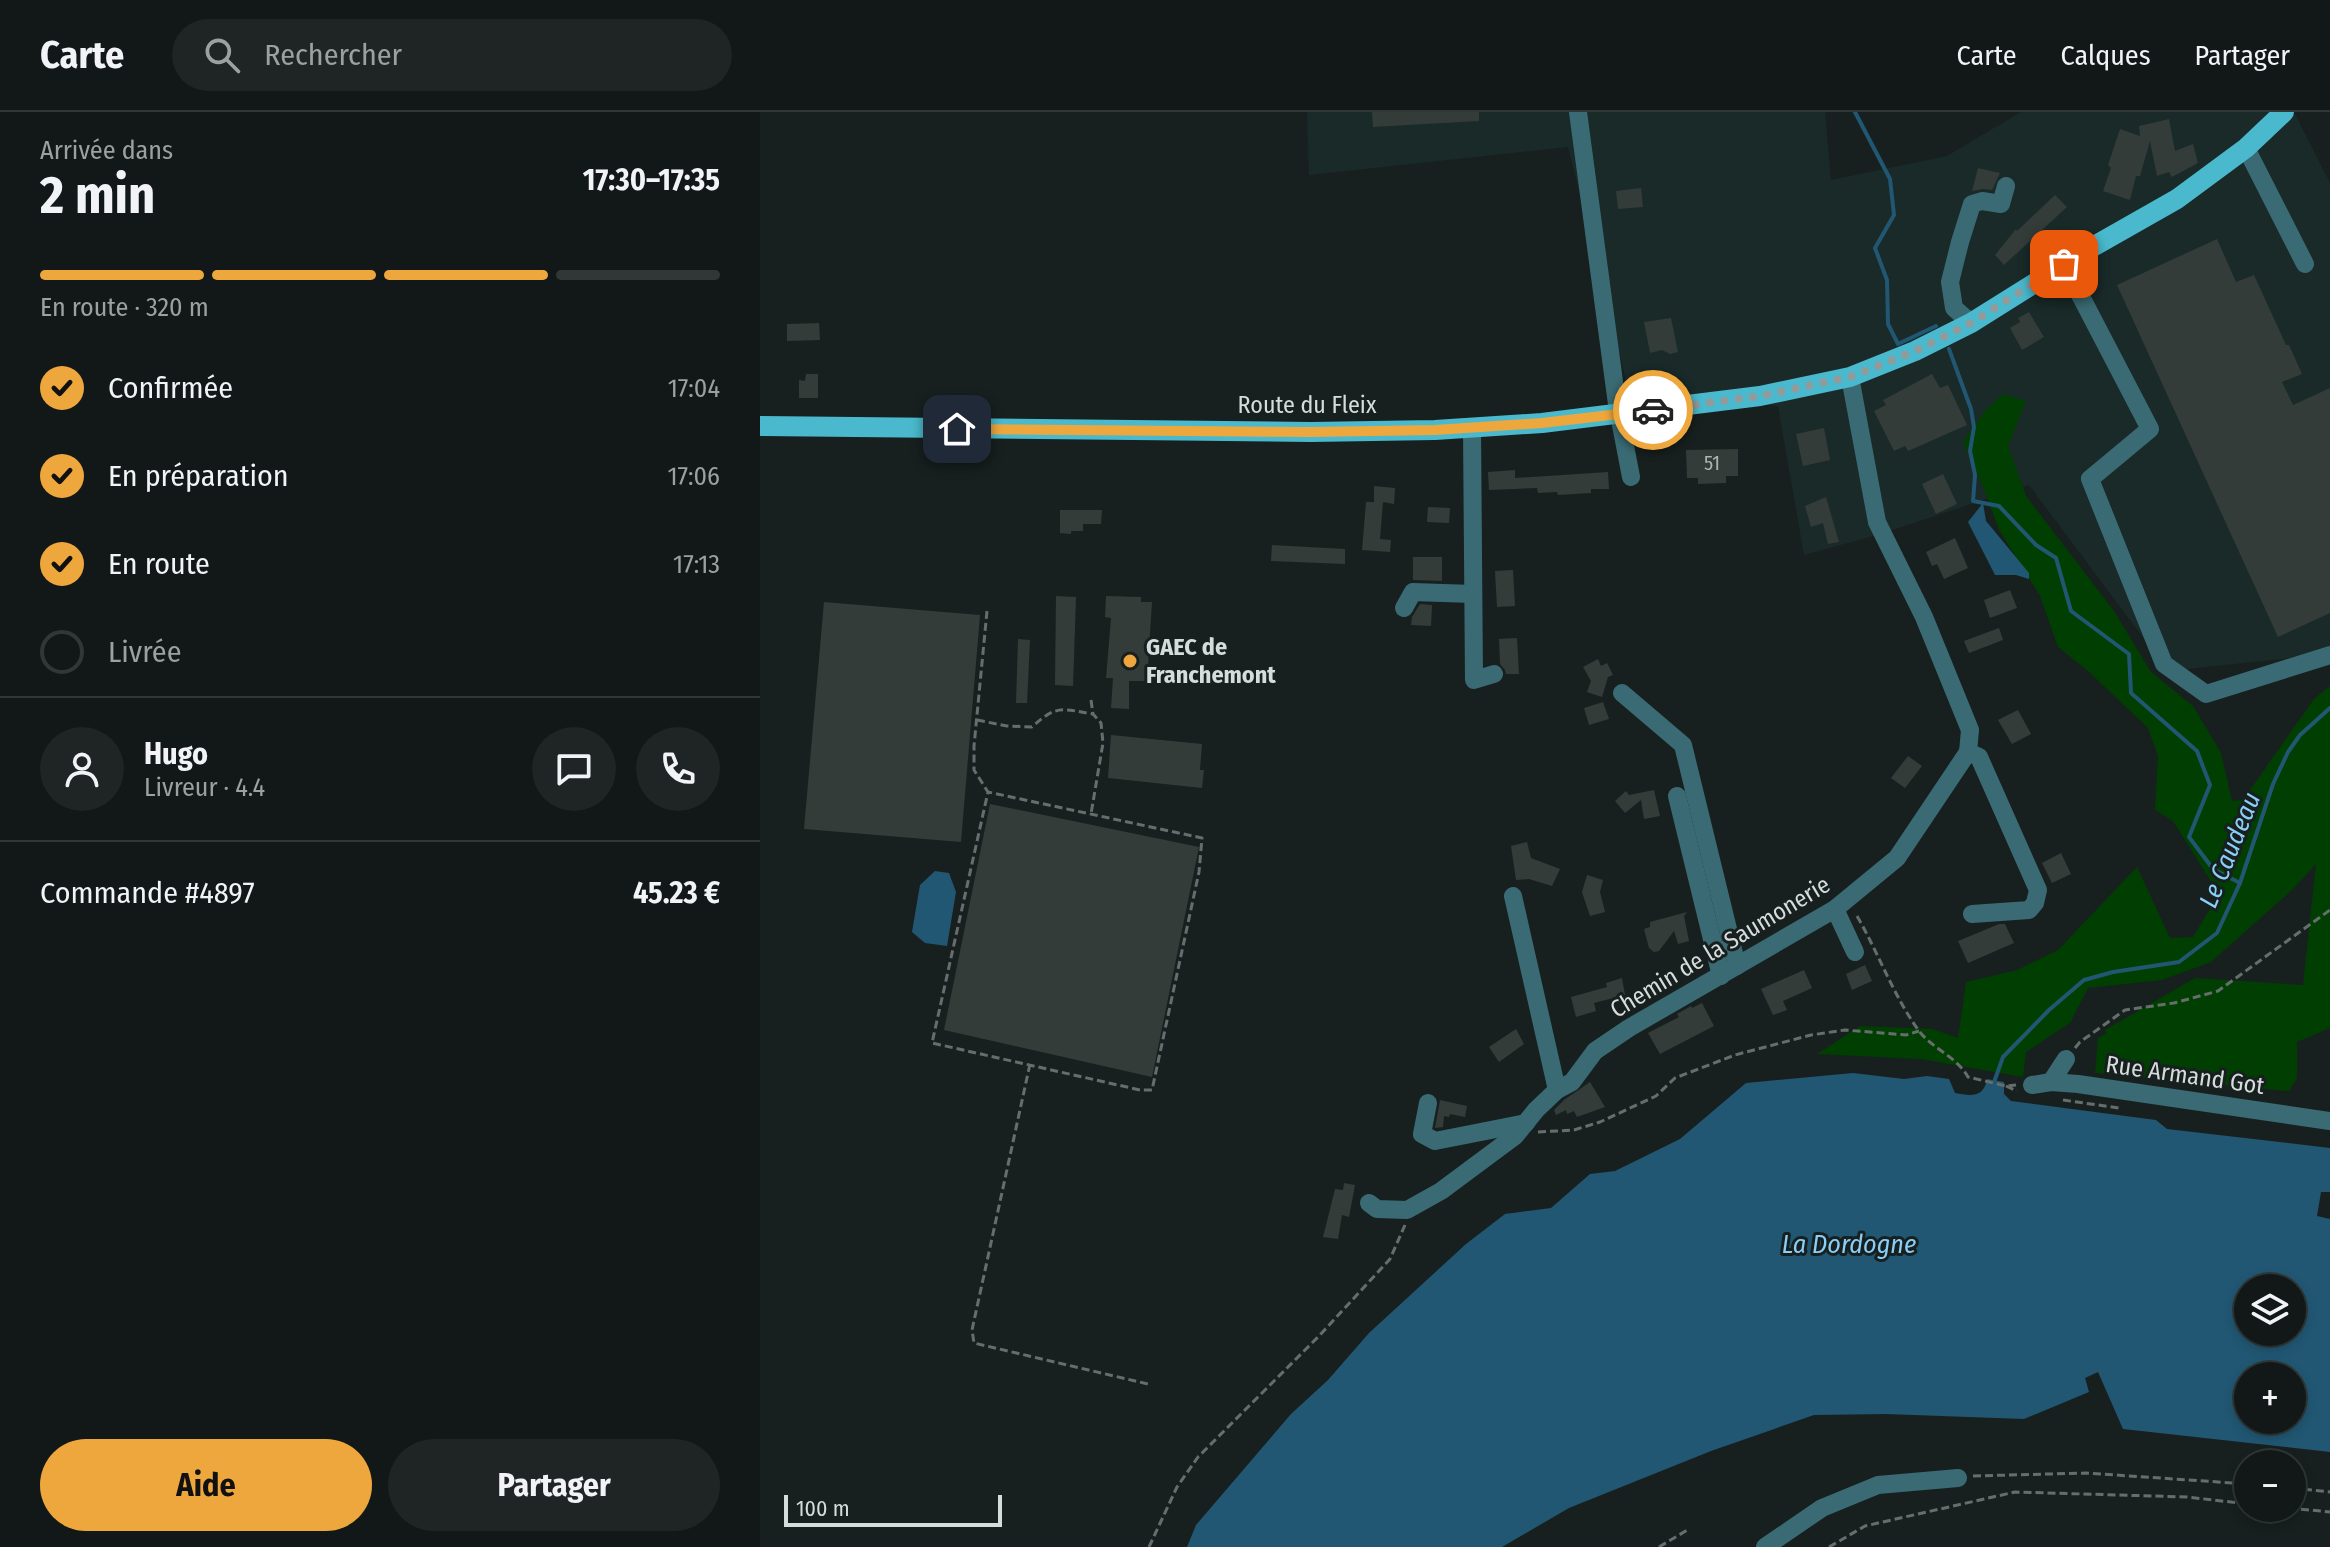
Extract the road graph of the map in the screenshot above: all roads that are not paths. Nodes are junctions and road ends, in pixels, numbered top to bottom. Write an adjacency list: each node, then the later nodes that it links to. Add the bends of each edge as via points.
1 (1578, 112): 9 (street)
2 (2284, 112): 3 (main road, Route du Fleix)
3 (2246, 148): 5 (main road, Route du Fleix, via 2177,199); 6 (street)
4 (2006, 186): 7 (street, via 2001,204 1972,204 1960,242 1950,282 1954,308)
5 (2064, 264): 7 (main road, Route du Fleix); 15 (street, via 2150,429 2090,479 2164,664 2206,694)
6 (2305, 264)
7 (1971, 323): 8 (main road, Route du Fleix)
8 (1850, 377): 9 (main road, Route du Fleix, via 1760,396); 18 (street, via 1877,522 1924,617 1970,730)
9 (1619, 414): 11 (main road, Route du Fleix); 12 (street)
10 (760, 426): 11 (main road, Route du Fleix, via 1296,432)
11 (1472, 428): 13 (street)
12 (1631, 477)
13 (1479, 602): 14 (street, via 1413,592); 16 (street, via 1474,680)
14 (1404, 608)
15 (2330, 655)
16 (1494, 674)
17 (1622, 693): 24 (street, via 1683,745)
18 (1968, 752): 21 (street, Chemin de la Saumonerie, via 1897,858); 22 (street, via 1979,757 2038,890 2029,910)
19 (1677, 796): 24 (street)
20 (1513, 896): 26 (street)
21 (1841, 904): 23 (street); 24 (street, Chemin de la Saumonerie)
22 (1972, 914)
23 (1855, 952)
24 (1729, 971): 26 (street, Chemin de la Saumonerie, via 1595,1051 1572,1082)
25 (2066, 1059): 28 (street, Rue Armand Got, via 2041,1084 2122,1090)
26 (1557, 1090): 29 (street, Chemin de la Saumonerie)
27 (1428, 1103): 29 (street, via 1422,1134 1435,1141)
28 (2330, 1121)
29 (1521, 1129): 30 (street, Chemin de la Saumonerie, via 1441,1191 1407,1210 1377,1209)
30 (1369, 1203)
31 (1958, 1478): 32 (street, via 1878,1485 1822,1508)
32 (1765, 1547)

